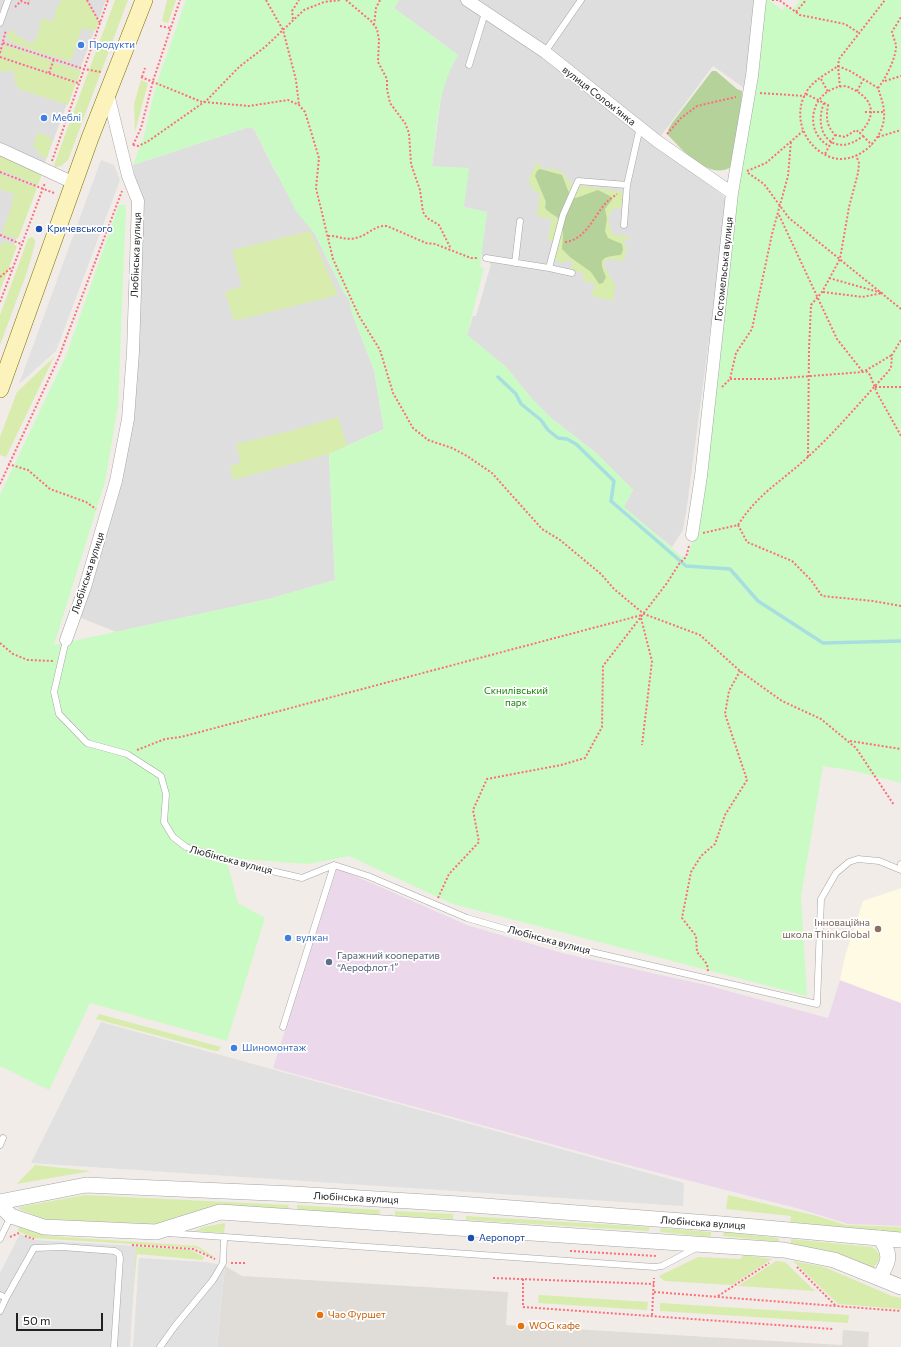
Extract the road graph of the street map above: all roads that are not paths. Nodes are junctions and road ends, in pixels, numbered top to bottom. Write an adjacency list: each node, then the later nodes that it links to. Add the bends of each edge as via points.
1 (8, 0): 7 (lane)
2 (144, 0): 10 (main road)
3 (467, 0): 6 (street, вулиця Соломʼянка)
4 (581, 0): 8 (lane)
5 (764, 1): 15 (street, Гостомельська вулиця, via 749,93 740,173)
6 (485, 13): 8 (street, вулиця Соломʼянка); 9 (lane)
7 (0, 23)
8 (545, 52): 11 (street, вулиця Соломʼянка)
9 (469, 65)
10 (108, 94): 13 (main road); 24 (street, Любінська вулиця, via 127,171 138,201 128,419 116,481)
11 (640, 127): 14 (lane); 15 (street, вулиця Соломʼянка)
12 (0, 149): 13 (street)
13 (74, 183): 22 (main road)
14 (627, 185): 17 (lane); 20 (lane, via 578,181 563,215)
15 (732, 193): 23 (street, Гостомельська вулиця, via 701,476)
16 (520, 221): 19 (lane)
17 (624, 225)
18 (486, 258): 19 (lane)
19 (515, 263): 20 (lane)
20 (549, 268): 21 (lane)
21 (572, 273)
22 (0, 389)
23 (692, 535)
24 (66, 640): 26 (lane, Любінська вулиця, via 54,692 59,714 87,743 127,754 161,776 166,794 164,822 173,837 186,848 302,878)
25 (901, 864): 27 (lane)
26 (334, 865): 27 (lane, Любінська вулиця, via 368,876 467,918 557,944 817,1004 821,899 836,873 848,862 858,859 879,861); 28 (lane)
27 (901, 870)
28 (282, 1027)
29 (3, 1138): 30 (lane)
30 (0, 1145)
31 (0, 1202): 36 (street, Любінська вулиця, via 86,1185 459,1204)
32 (0, 1205): 33 (street)
33 (11, 1216): 34 (street, via 44,1227); 37 (lane)
34 (156, 1232): 35 (lane); 39 (street, via 220,1212)
35 (224, 1238): 39 (lane, via 655,1267 662,1266); 45 (lane, via 223,1262 213,1280)
36 (880, 1238): 38 (street, Любінська вулиця); 40 (street, via 889,1257 888,1265)
37 (0, 1239)
38 (901, 1240)
39 (701, 1245): 40 (street, via 784,1250 834,1260)
40 (879, 1278): 41 (street)
41 (901, 1287)
42 (3, 1296): 43 (lane); 44 (lane, via 34,1248 62,1247 115,1251 120,1258)
43 (0, 1311)
44 (114, 1347)
45 (160, 1347)

